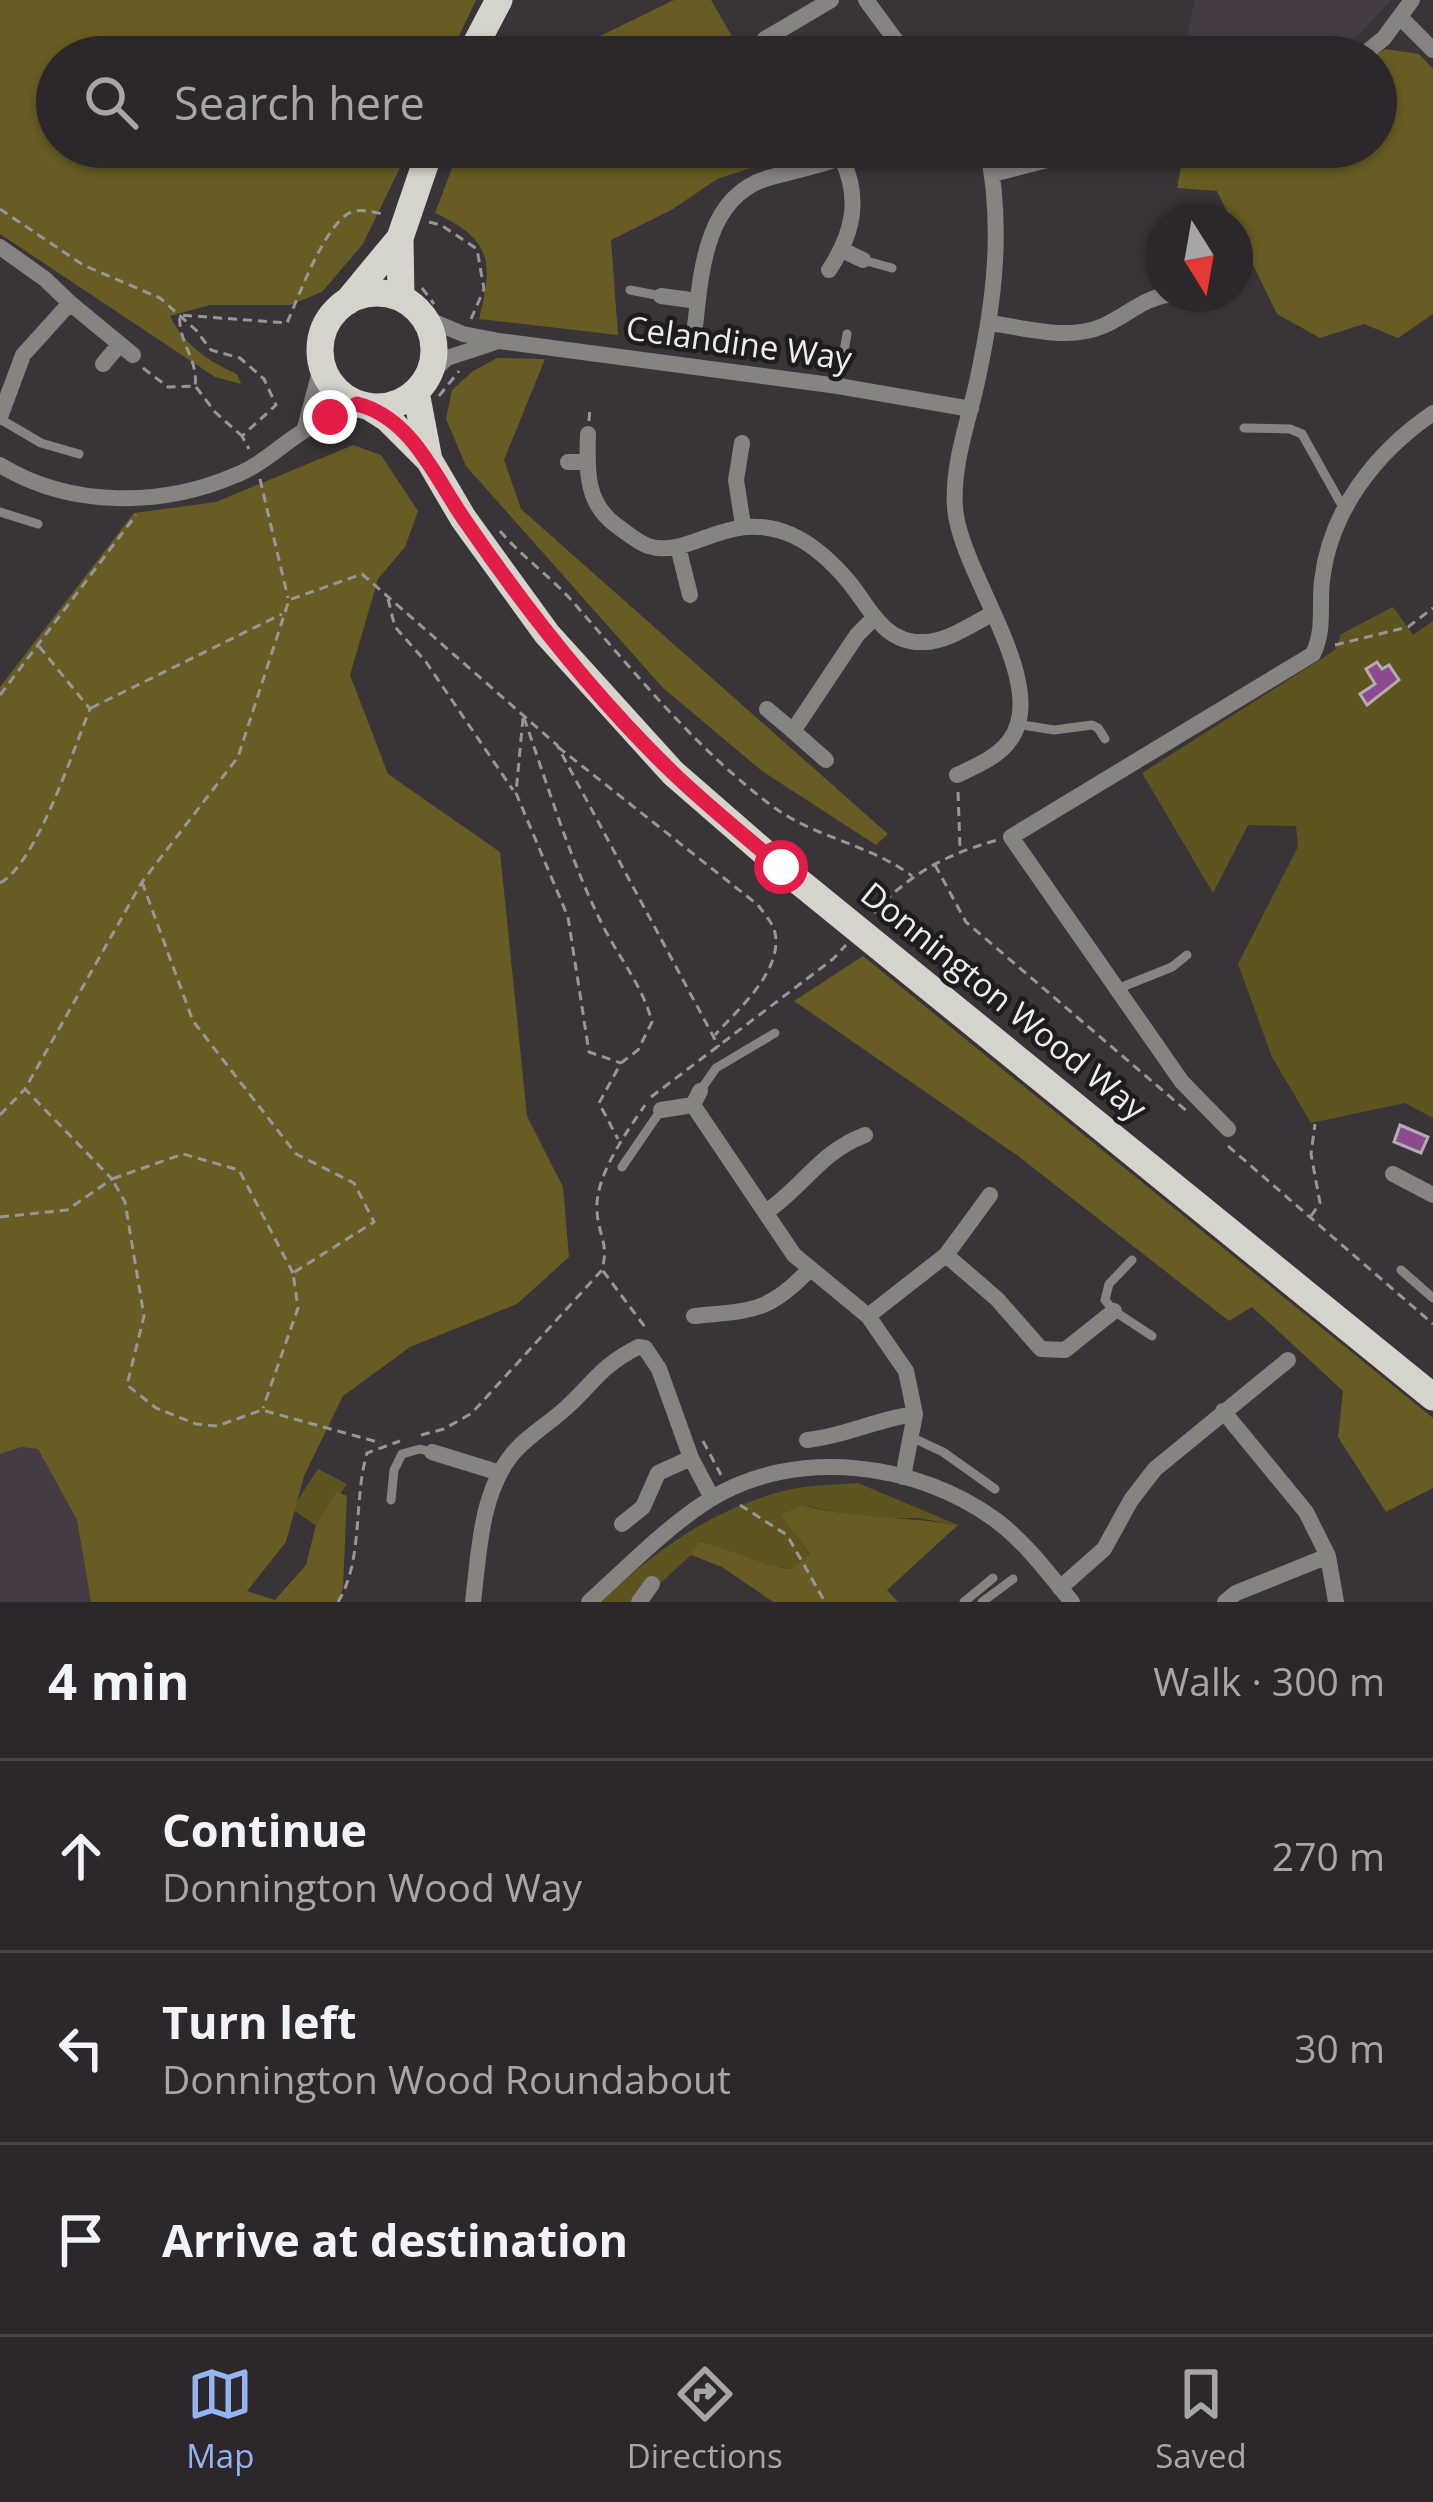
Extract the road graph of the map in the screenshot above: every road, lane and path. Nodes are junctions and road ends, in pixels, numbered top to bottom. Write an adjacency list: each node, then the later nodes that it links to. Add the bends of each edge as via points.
1 (499, 0): 6 (main road)
2 (831, 0): 7 (street, via 780,21)
3 (866, 0): 8 (street)
4 (1412, 0): 5 (street)
5 (1400, 17): 9 (street); 10 (street)
6 (480, 36)
7 (768, 36)
8 (893, 36)
9 (1386, 36)
10 (1433, 50)
11 (424, 168): 18 (main road)
12 (806, 168): 28 (street, via 766,178 730,202 710,238)
13 (845, 168): 20 (street, via 854,196)
14 (992, 168): 16 (street)
15 (1017, 168): 16 (street)
16 (993, 174): 34 (street, via 998,234)
17 (0, 209): 32 (path, via 82,265 160,298)
18 (408, 221): 25 (main road); 29 (main road); 32 (path, via 355,211 340,218 287,323); 33 (path, via 441,225 477,249 484,289)
19 (0, 247): 30 (street)
20 (842, 250): 21 (street); 23 (street)
21 (863, 260): 22 (lane)
22 (892, 268)
23 (828, 277)
24 (631, 290): 26 (lane)
25 (411, 291): 29 (main road); 31 (main road); 31 (path)
26 (662, 296): 28 (street)
27 (1145, 300): 34 (street, via 1105,326 1074,334)
28 (698, 301): 35 (street)
29 (347, 302): 41 (main road, via 322,336)
30 (70, 303): 38 (street); 48 (street, via 23,355)
31 (431, 312): 37 (street, Celandine Way, via 463,334); 44 (main road, Donnington Wood Way)
32 (180, 315): 42 (path); 52 (path, via 212,350 240,358 264,379 276,405)
33 (470, 320)
34 (990, 323): 46 (street)
35 (695, 327)
36 (847, 334): 43 (lane)
37 (500, 341): 43 (street, Celandine Way); 44 (street, Celandine Way, via 447,358)
38 (126, 350): 40 (street); 42 (path, via 169,387)
39 (462, 363): 44 (path, via 439,397)
40 (103, 364)
41 (322, 364): 45 (main road, Donnington Wood Way, via 329,381); 50 (street)
42 (195, 386): 52 (path)
43 (838, 386): 46 (street, Celandine Way)
44 (427, 392): 45 (main road); 56 (main road, Donnington Wood Way)
45 (362, 405): 50 (street); 56 (main road, Donnington Wood Way)
46 (971, 409): 71 (street, via 955,507)
47 (1433, 413): 60 (street, via 1366,474)
48 (0, 418): 54 (lane)
49 (1244, 428): 60 (lane, via 1302,434)
50 (304, 430): 59 (street, via 237,475)
51 (588, 434): 65 (street, via 578,462 609,520 646,545)
52 (242, 436): 55 (path)
53 (742, 443): 63 (street, via 736,480)
54 (79, 454)
55 (253, 455)
56 (429, 460): 131 (main road, Donnington Wood Way, via 547,634 673,773)
57 (0, 465): 59 (street, via 58,489)
58 (259, 474): 68 (path)
59 (150, 499): 74 (path)
60 (1345, 508): 73 (street, via 1322,580)
61 (0, 512): 62 (lane)
62 (38, 524)
63 (743, 525): 65 (street); 72 (street, via 815,548)
64 (498, 529): 89 (path, via 569,597 652,697 742,780 797,822 874,851)
65 (678, 547): 66 (street)
66 (694, 584)
67 (388, 597): 68 (path, via 362,574); 78 (path); 85 (path, via 395,627)
68 (289, 600): 70 (path)
69 (1433, 608): 73 (path, via 1408,627)
70 (284, 613): 76 (path); 90 (path, via 238,757)
71 (992, 614): 72 (street, via 924,642); 79 (street, via 1012,648 1021,696)
72 (873, 619): 80 (street)
73 (1318, 643): 86 (street, via 1313,654)
74 (38, 645): 75 (path); 76 (path)
75 (0, 695)
76 (90, 709): 91 (path, via 32,848)
77 (767, 710): 80 (street)
78 (523, 716): 82 (path); 85 (path); 99 (path, via 602,923 652,1022)
79 (1016, 724): 81 (lane, via 1092,725); 84 (street, via 991,758)
80 (794, 731): 83 (street)
81 (1105, 739)
82 (556, 746): 97 (path); 97 (path, via 758,905 773,928 764,978)
83 (826, 760)
84 (957, 775): 87 (path)
85 (515, 794): 99 (path, via 568,917 589,1052)
86 (1011, 837): 87 (path); 95 (street)
87 (960, 850): 88 (path)
88 (934, 865): 89 (path); 103 (path, via 966,922)
89 (912, 876): 92 (path)
90 (142, 882): 100 (path); 122 (path, via 193,1021 296,1154 354,1183 374,1222)
91 (0, 883)
92 (871, 916)
93 (846, 945): 98 (path)
94 (1186, 955): 95 (lane)
95 (1117, 989): 107 (street)
96 (775, 1034): 101 (lane, via 716,1068)
97 (714, 1037): 98 (path)
98 (719, 1047): 108 (path, via 656,1090)
99 (621, 1063): 108 (path, via 599,1103)
100 (25, 1089): 104 (path); 111 (path)
101 (696, 1098): 102 (street); 114 (street)
102 (662, 1110): 109 (lane)
103 (1188, 1112)
104 (0, 1115)
105 (1315, 1124): 116 (path, via 1320,1203)
106 (865, 1135): 114 (street, via 824,1156)
107 (1225, 1135): 116 (path)
108 (620, 1142): 119 (path, via 596,1208 607,1251)
109 (622, 1167)
110 (1393, 1174): 113 (street)
111 (112, 1178): 115 (path, via 67,1210); 122 (path, via 183,1154 239,1170); 132 (path, via 125,1202 144,1316 127,1385 196,1424 217,1426)
112 (990, 1195): 117 (street)
113 (1433, 1196)
114 (766, 1212): 120 (street)
115 (0, 1217)
116 (1310, 1218): 127 (path)
117 (946, 1255): 124 (street, via 1041,1349 1065,1350); 126 (street)
118 (1132, 1260): 124 (lane, via 1106,1294)
119 (602, 1270): 128 (path); 140 (path)
120 (809, 1270): 125 (street, via 775,1303); 126 (street)
121 (1401, 1270): 123 (lane)
122 (293, 1273): 132 (path, via 298,1308)
123 (1433, 1298)
124 (1114, 1311): 129 (lane)
125 (694, 1316)
126 (868, 1316): 134 (street, via 906,1371)
127 (1433, 1324)
128 (648, 1331)
129 (1152, 1336)
130 (1288, 1360): 133 (street)
131 (1433, 1397)
132 (262, 1410): 139 (path)
133 (1223, 1411): 149 (street, via 1306,1512); 153 (street, via 1143,1482 1104,1550)
134 (915, 1414): 136 (street); 137 (street)
135 (422, 1436): 140 (path)
136 (911, 1437): 143 (street); 144 (lane)
137 (807, 1440)
138 (399, 1442): 139 (path)
139 (383, 1444): 154 (path, via 367,1453 361,1474 350,1582)
140 (444, 1445): 142 (street); 146 (lane, via 402,1454)
141 (691, 1458): 142 (street, via 659,1369 638,1347 603,1367); 145 (street); 148 (street, via 658,1473 644,1507)
142 (500, 1473): 155 (street)
143 (903, 1477): 145 (street, via 856,1467 788,1471); 153 (street, via 940,1487 994,1519)
144 (995, 1489)
145 (712, 1498): 156 (street)
146 (391, 1500)
147 (733, 1501): 158 (path, via 787,1535)
148 (622, 1524)
149 (1328, 1556): 161 (street); 162 (street)
150 (993, 1578): 159 (lane)
151 (1012, 1579): 160 (lane)
152 (652, 1584): 157 (street)
153 (1066, 1595)
154 (338, 1602)
155 (473, 1602)
156 (590, 1602)
157 (639, 1602)
158 (825, 1602)
159 (964, 1602)
160 (982, 1602)
161 (1225, 1602)
162 (1336, 1602)

